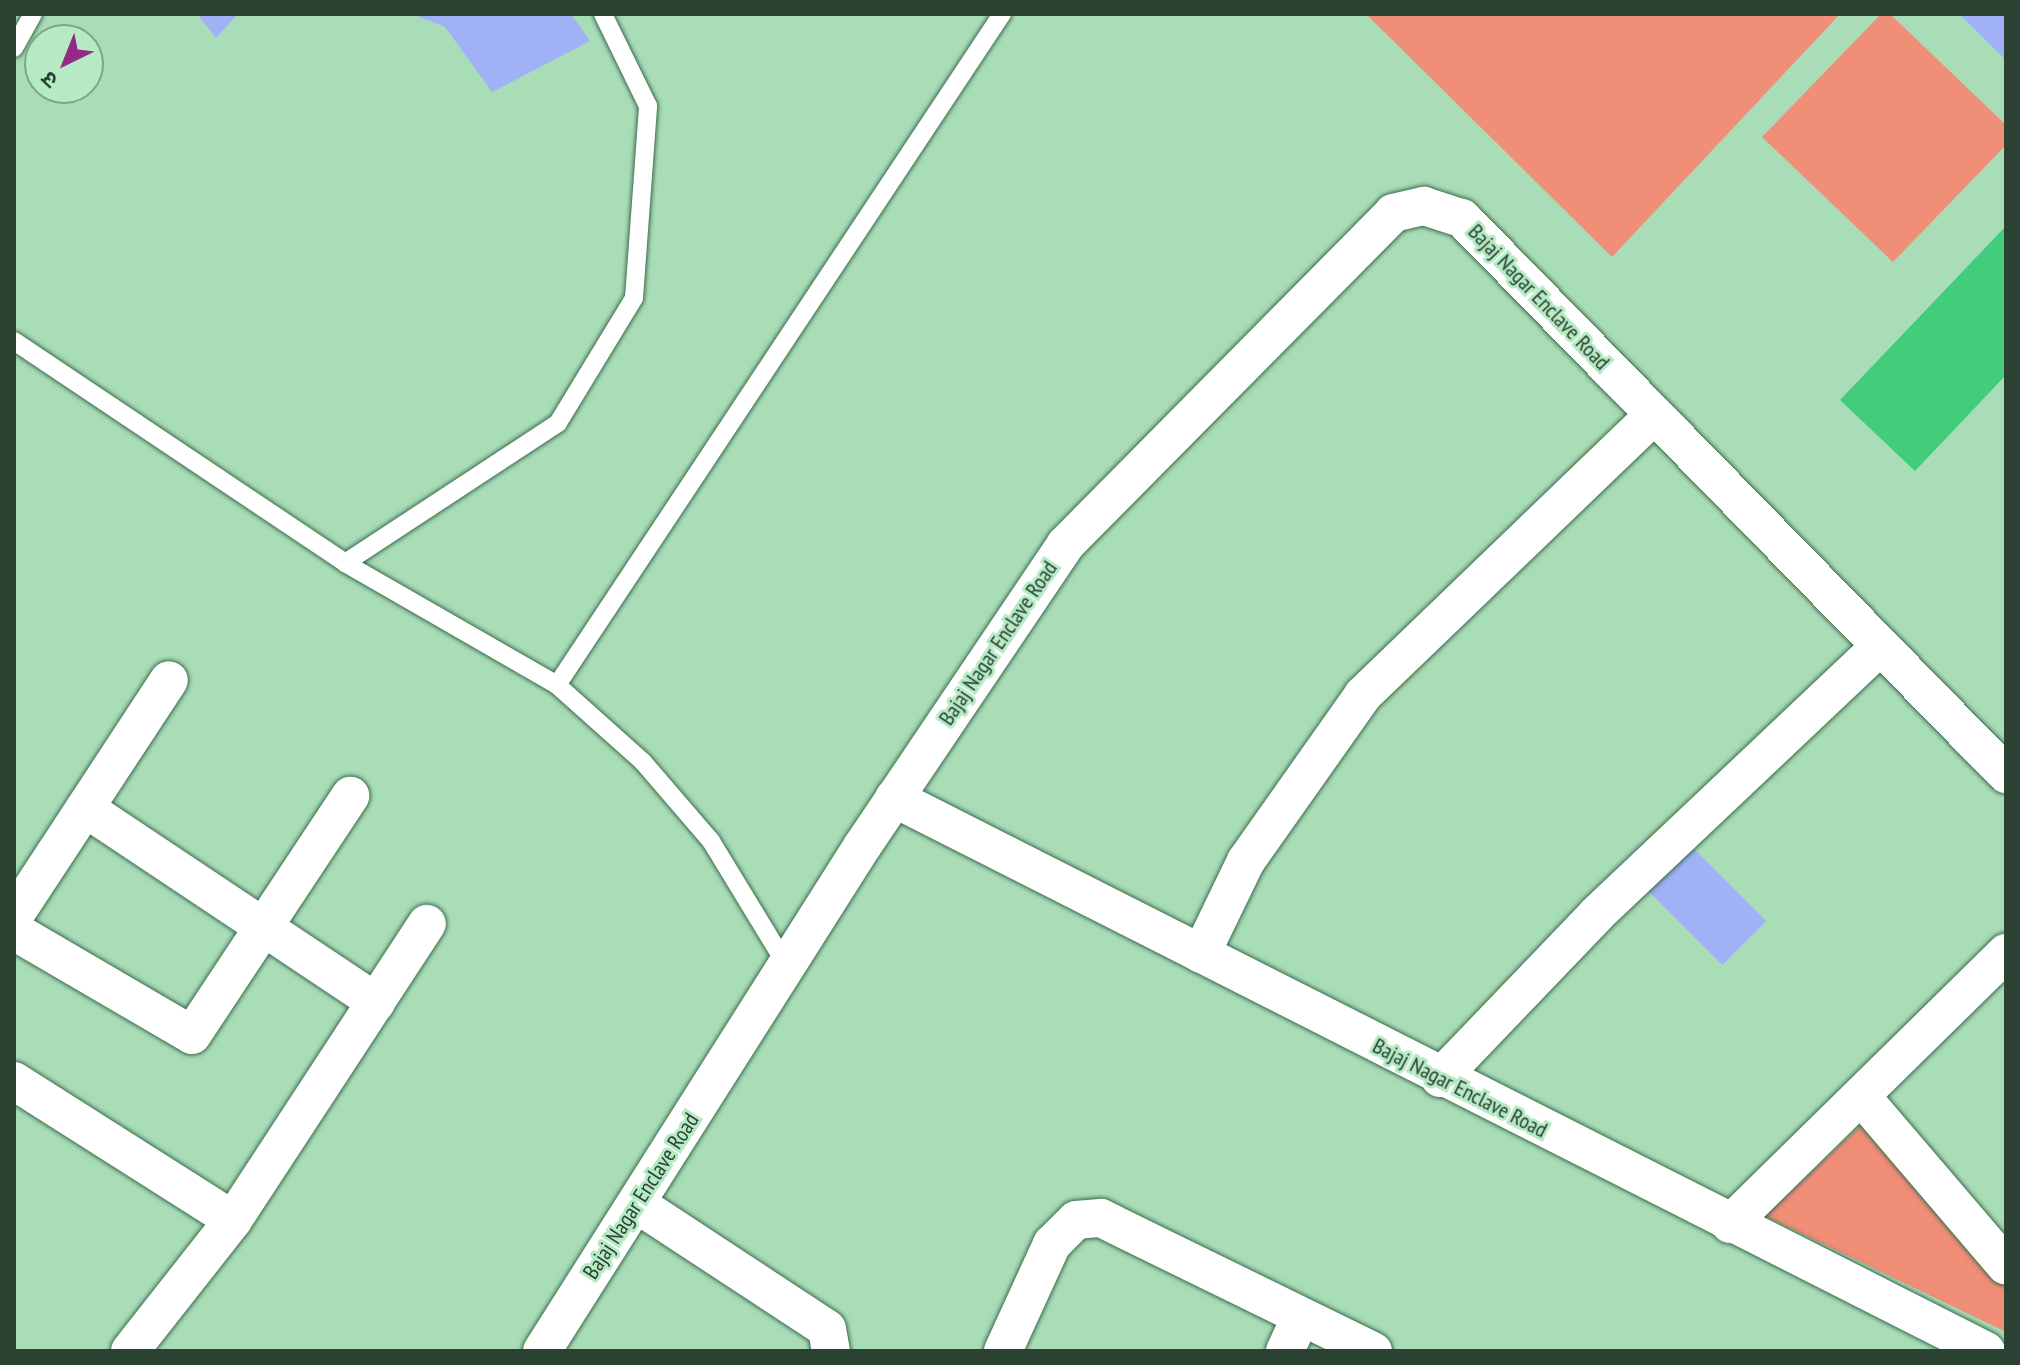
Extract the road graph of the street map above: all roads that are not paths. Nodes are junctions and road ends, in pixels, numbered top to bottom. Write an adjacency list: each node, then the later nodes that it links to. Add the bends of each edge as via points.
1 (33, 14): 4 (lane)
2 (603, 14): 7 (lane, via 648,106 634,298 558,423)
3 (1002, 14): 10 (lane)
4 (14, 48)
5 (14, 341): 7 (lane)
6 (1654, 415): 8 (street, Bajaj Nagar Enclave Road); 13 (street, Bajaj Nagar Enclave Road, via 1462,218 1424,206 1393,213 1091,515); 20 (street, via 1363,695 1246,861)
7 (345, 563): 10 (lane)
8 (1880, 646): 11 (street, Bajaj Nagar Enclave Road); 23 (street, via 1597,914)
9 (169, 680): 14 (street)
10 (557, 685): 21 (lane, via 643,762 711,841)
11 (2006, 774)
12 (350, 796): 16 (street)
13 (894, 798): 20 (street, Bajaj Nagar Enclave Road); 21 (street, Bajaj Nagar Enclave Road)
14 (85, 808): 15 (street); 16 (street)
15 (14, 916)
16 (265, 924): 18 (street, via 192,1035); 22 (street)
17 (427, 924): 22 (street)
18 (14, 931)
19 (2006, 953): 25 (street)
20 (1201, 954): 23 (street, Bajaj Nagar Enclave Road)
21 (787, 967): 26 (street, Bajaj Nagar Enclave Road)
22 (376, 1002): 27 (street)
23 (1440, 1078): 28 (street, Bajaj Nagar Enclave Road)
24 (14, 1081): 27 (street)
25 (1861, 1096): 28 (street); 29 (street)
26 (637, 1204): 32 (street, Bajaj Nagar Enclave Road); 33 (street, via 827,1329)
27 (233, 1220): 31 (street)
28 (1730, 1224): 37 (street, Bajaj Nagar Enclave Road)
29 (2006, 1266)
30 (1301, 1316): 34 (street, via 1101,1218 1076,1220 1052,1244); 35 (street); 36 (street)
31 (130, 1351)
32 (542, 1351)
33 (831, 1351)
34 (1003, 1351)
35 (1285, 1351)
36 (1373, 1351)
37 (1986, 1351)

